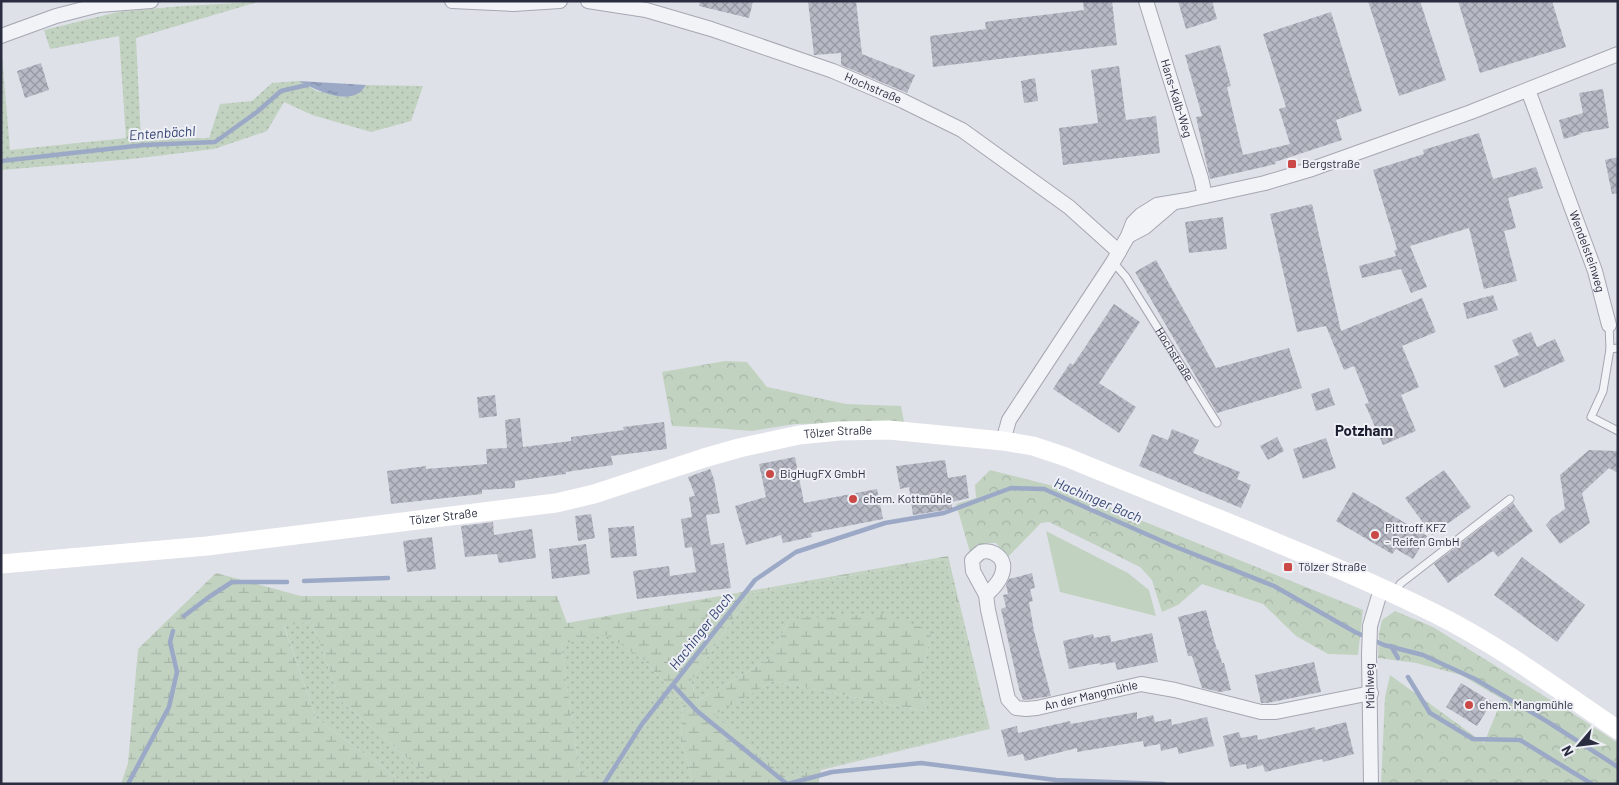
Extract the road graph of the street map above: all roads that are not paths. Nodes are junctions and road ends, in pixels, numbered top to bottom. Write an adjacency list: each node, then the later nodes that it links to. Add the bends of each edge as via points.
1 (151, 1): 6 (street, via 99,5)
2 (452, 1): 3 (street, via 513,4)
3 (560, 1)
4 (588, 1): 10 (street, Hochstraße, via 646,10 711,29 833,71 903,101 962,130 1069,207)
5 (1146, 1): 9 (street, Hans-Kalb-Weg)
6 (1, 36)
7 (1618, 54): 8 (street)
8 (1528, 90): 9 (street, via 1312,169); 11 (street, Wendelsteinweg, via 1595,271)
9 (1205, 196): 10 (street, via 1157,205 1141,215)
10 (1116, 257): 13 (lane, Hochstraße); 15 (street, via 1008,420)
11 (1609, 325): 12 (lane, Wendelsteinweg)
12 (1614, 349): 14 (lane, Wendelsteinweg, via 1604,391 1591,417)
13 (1217, 423)
14 (1618, 431)
15 (1004, 441): 17 (main road, Tölzer Straße, via 888,430 799,435 704,458 621,486 556,502 207,546); 18 (main road, Tölzer Straße, via 1066,457)
16 (1510, 499): 18 (lane)
17 (1, 564)
18 (1388, 593): 20 (street, Mühlweg, via 1370,626); 21 (main road, Tölzer Straße, via 1476,637)
19 (986, 595): 20 (street, An der Mangmühle, via 1008,699 1016,708 1037,708 1141,684 1261,712)
20 (1371, 694): 22 (street, Mühlweg)
21 (1618, 730)
22 (1371, 784)

